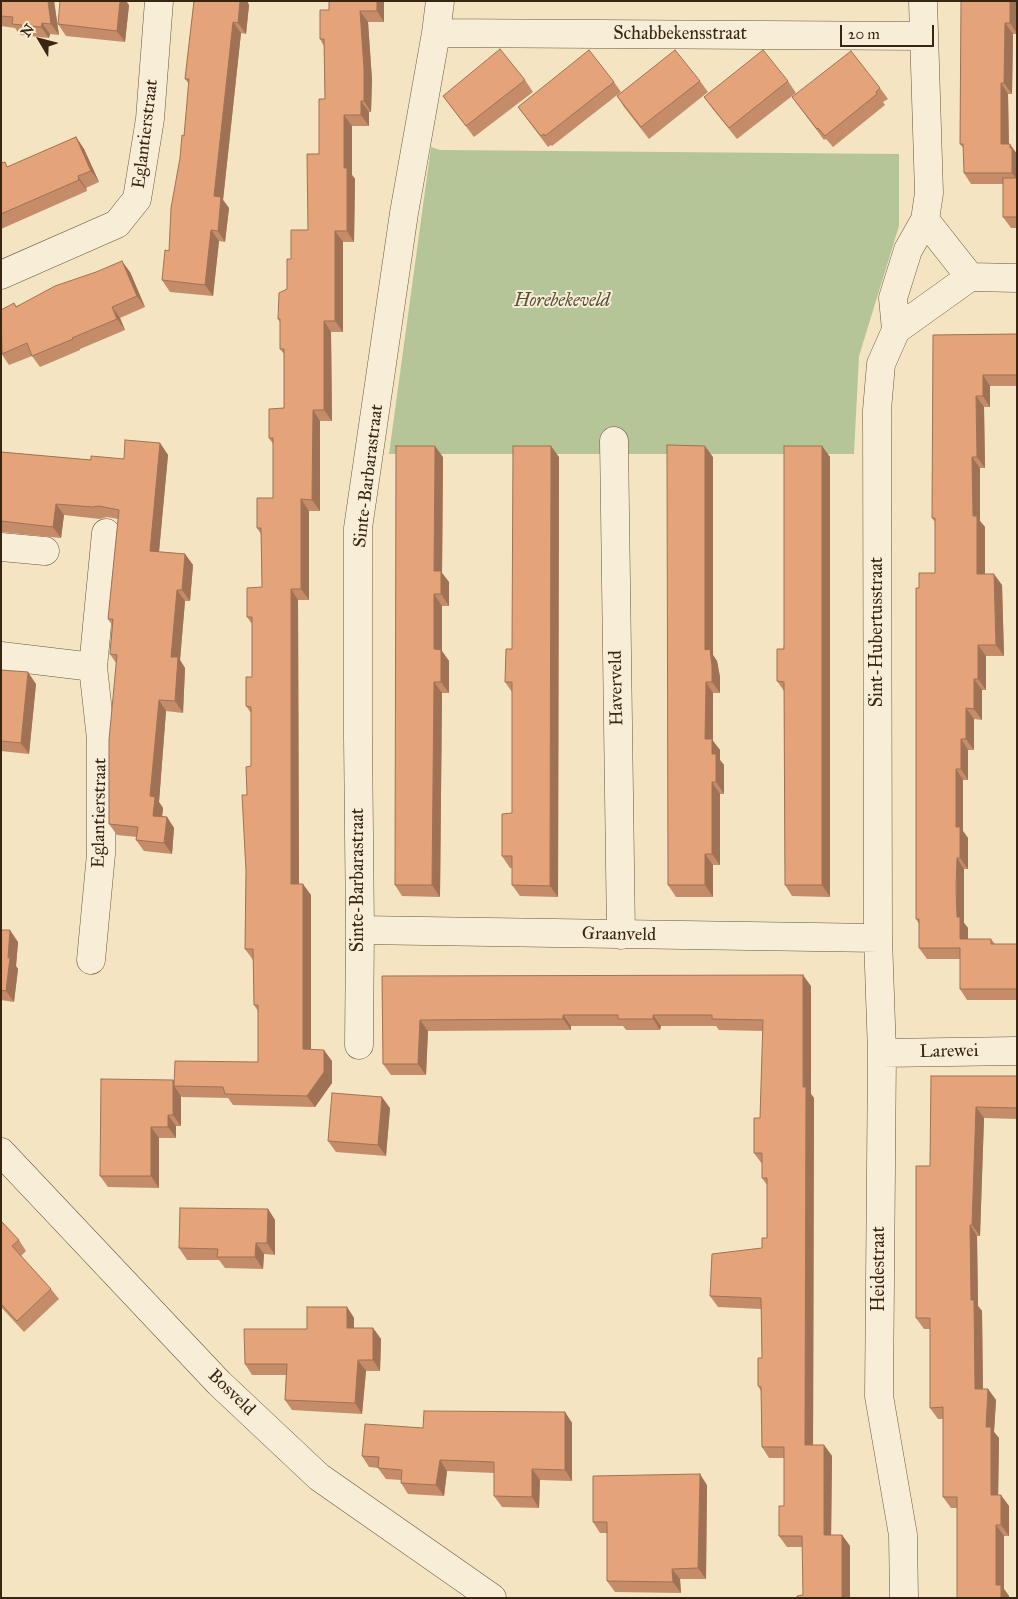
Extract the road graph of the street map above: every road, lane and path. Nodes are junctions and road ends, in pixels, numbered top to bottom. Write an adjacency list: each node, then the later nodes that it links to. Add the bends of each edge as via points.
1 (159, 1): 7 (street, Eglantierstraat, via 150,120 137,199 117,224)
2 (440, 1): 4 (street, Sinte-Barbarastraat)
3 (923, 1): 5 (street, Sint-Hubertusstraat)
4 (436, 33): 5 (street, Schabbekensstraat); 17 (street, Sinte-Barbarastraat, via 407,195 358,528)
5 (923, 36): 6 (street, Sint-Hubertusstraat, via 929,193)
6 (925, 220): 8 (street); 10 (street, Sint-Hubertusstraat, via 908,250 893,298)
7 (1, 275)
8 (970, 278): 9 (street); 10 (street)
9 (1017, 278)
10 (896, 330): 19 (street, Sint-Hubertusstraat, via 881,364 877,410)
11 (614, 441): 18 (street, Haverveld)
12 (106, 533): 16 (street, Eglantierstraat)
13 (1, 547): 14 (street)
14 (45, 551)
15 (1, 656): 16 (street)
16 (93, 667): 20 (street, Eglantierstraat, via 101,739 101,854)
17 (360, 930): 18 (street, Graanveld); 21 (street, Sinte-Barbarastraat)
18 (621, 935): 19 (street, Graanveld)
19 (878, 938): 23 (street, Heidestraat)
20 (91, 960)
21 (359, 1045)
22 (1017, 1051): 23 (street, Larewei)
23 (882, 1053): 26 (street, Heidestraat, via 879,1396 903,1535)
24 (1, 1152): 25 (street, Bosveld, via 219,1383 319,1477)
25 (492, 1598)
26 (904, 1598)

